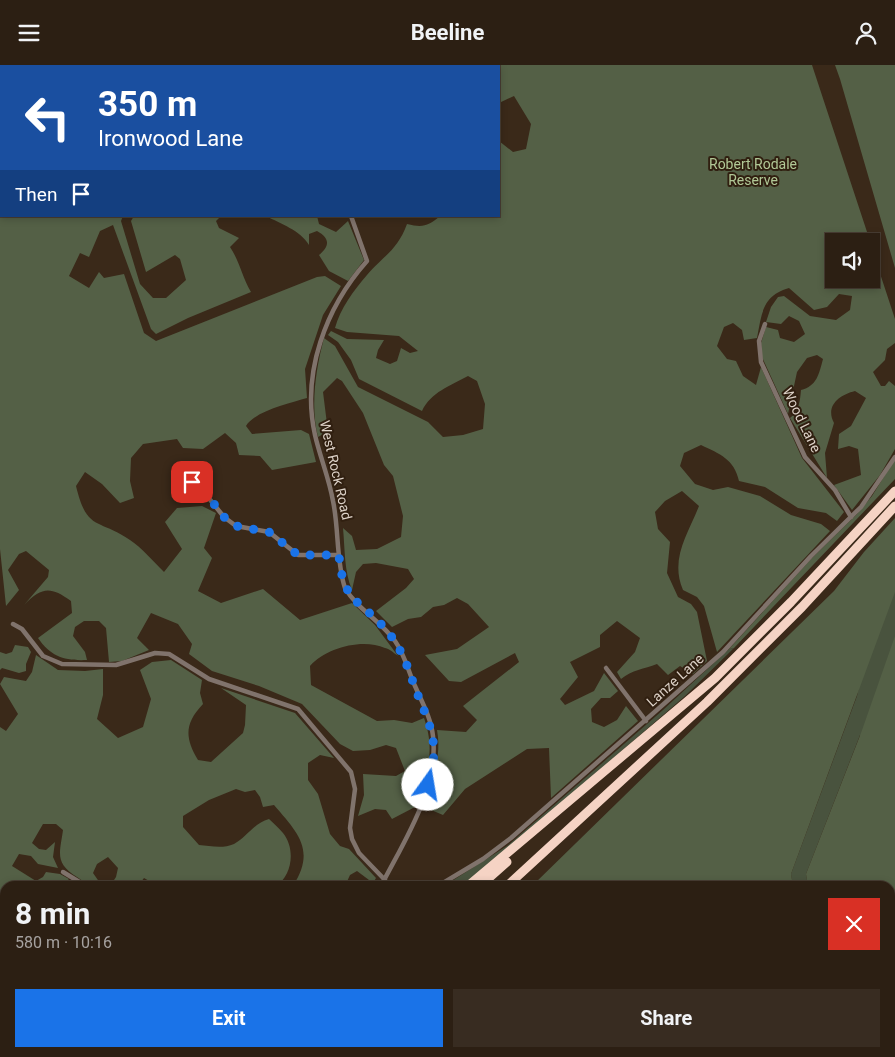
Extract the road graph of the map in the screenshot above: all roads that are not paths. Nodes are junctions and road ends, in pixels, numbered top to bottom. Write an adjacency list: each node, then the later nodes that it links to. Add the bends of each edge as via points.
1 (351, 217): 8 (street, West Rock Road, via 367,261 342,294 327,323 316,360 312,399 314,429 331,486)
2 (765, 323): 7 (street, Wood Lane, via 759,341 762,362 805,457 835,490)
3 (895, 457): 7 (street, Lanze Lane)
4 (192, 482): 8 (street, via 200,486 224,517 236,526 269,532 298,555)
5 (895, 491): 12 (highway, via 721,672)
6 (895, 506): 13 (highway, via 802,607)
7 (851, 517): 11 (street, Lanze Lane, via 811,555 729,647)
8 (339, 555): 15 (street, West Rock Road, via 348,594 383,626 402,652 433,735 432,766 424,794)
9 (13, 624): 15 (street, via 22,629 43,655 62,664 116,665 155,653 168,654 209,679 302,712 351,772 355,789 350,828 352,839 359,853)
10 (606, 668): 11 (street)
11 (646, 721): 17 (street, Lanze Lane, via 511,838)
12 (641, 741): 18 (highway); 19 (highway)
13 (637, 768): 20 (highway); 21 (highway)
14 (63, 872): 16 (street)
15 (385, 880)
16 (78, 881)
17 (446, 881)
18 (474, 881)
19 (486, 881)
20 (513, 881)
21 (516, 881)

